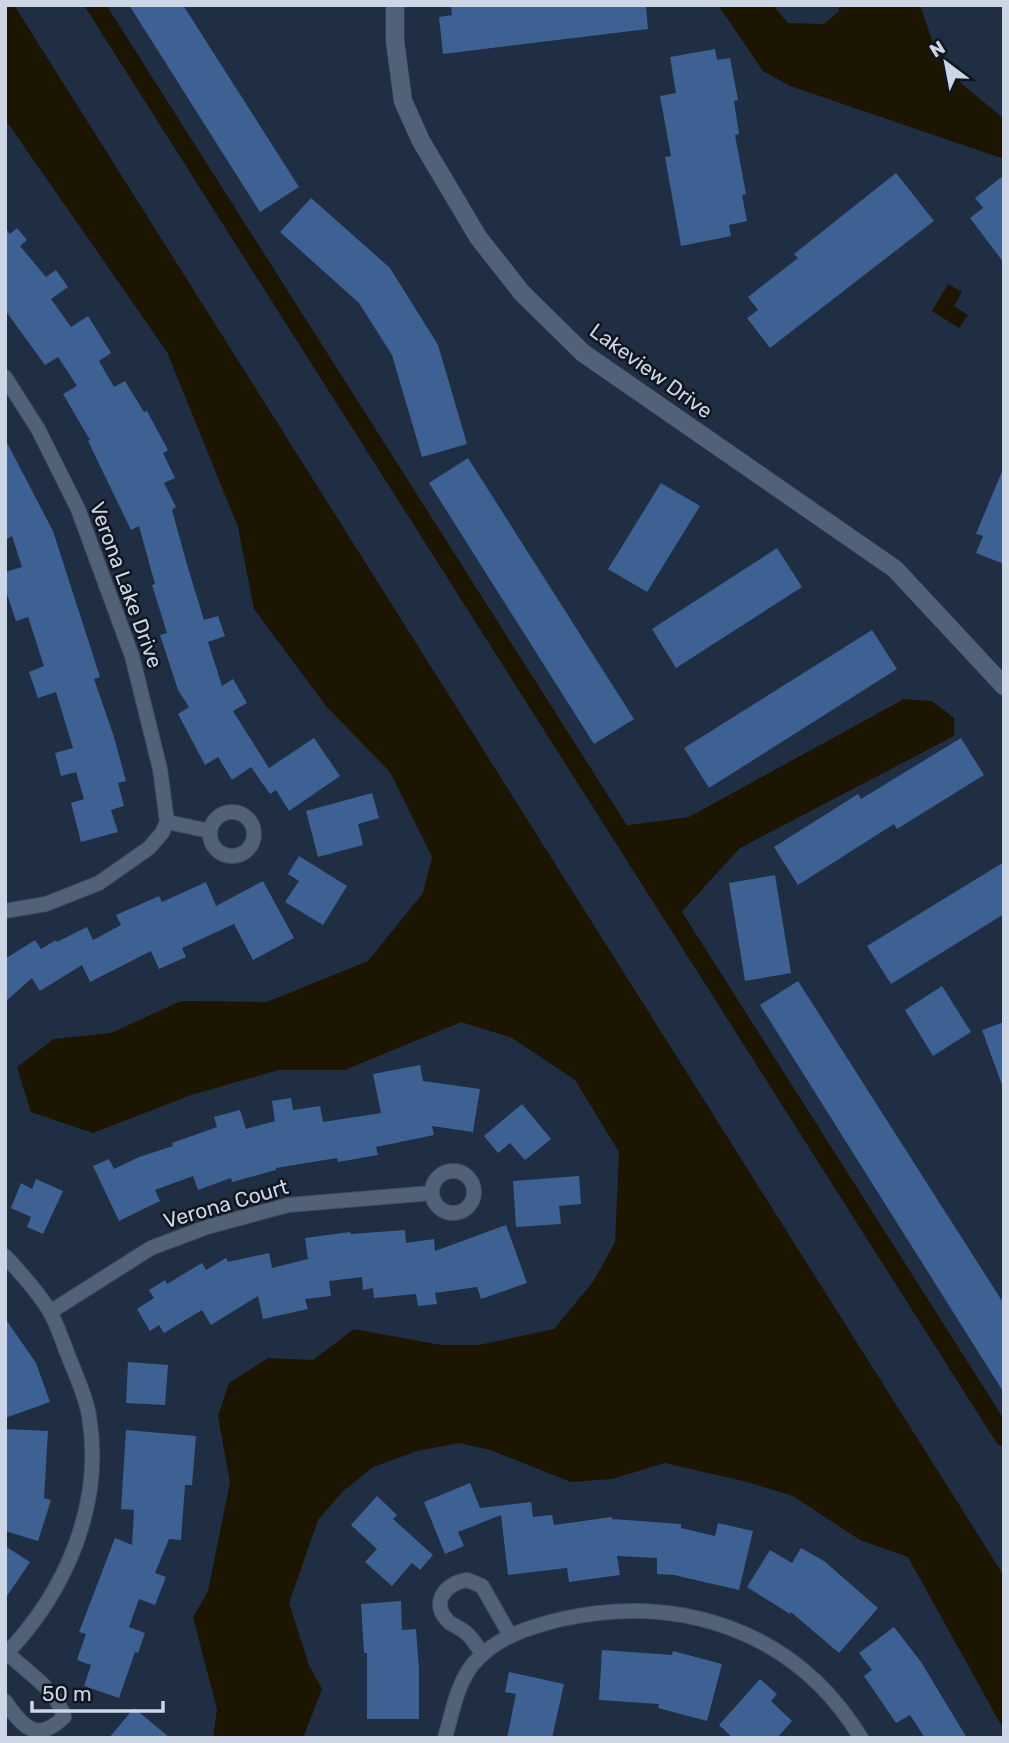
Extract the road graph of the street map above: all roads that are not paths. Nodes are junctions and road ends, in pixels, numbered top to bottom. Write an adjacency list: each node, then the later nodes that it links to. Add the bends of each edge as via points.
1 (395, 5): 3 (street, Lakeview Drive, via 403,101 421,141 478,237 522,293 583,353 895,569)
2 (5, 377): 4 (street, Verona Lake Drive, via 38,429 78,509 132,656 160,769)
3 (1004, 686)
4 (167, 822): 5 (street); 6 (street, via 149,848 99,883 46,904)
5 (210, 831)
6 (5, 911)
7 (432, 1193): 9 (street, Verona Court, via 288,1205 207,1227 150,1248)
8 (5, 1256): 9 (street)
9 (50, 1312): 11 (street, via 89,1413 93,1446 86,1515 46,1608)
10 (510, 1635): 12 (street); 12 (street, via 482,1586 467,1580 449,1586 440,1597 440,1607); 15 (street, via 561,1619 620,1611 672,1613 723,1625 798,1665 822,1687)
11 (6, 1654): 13 (street, via 48,1688 61,1703 64,1717 55,1729 35,1735 20,1725)
12 (483, 1654): 14 (street, via 458,1691)
13 (5, 1701)
14 (445, 1738)
15 (861, 1738)

